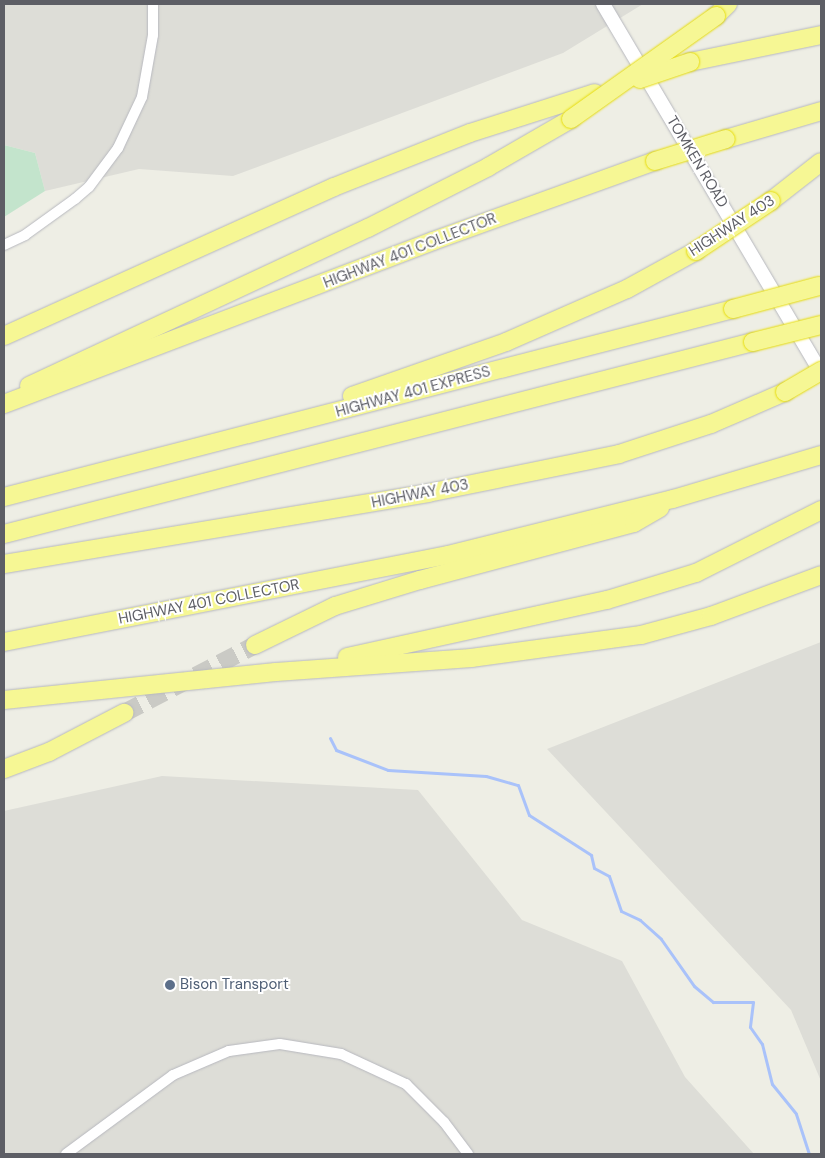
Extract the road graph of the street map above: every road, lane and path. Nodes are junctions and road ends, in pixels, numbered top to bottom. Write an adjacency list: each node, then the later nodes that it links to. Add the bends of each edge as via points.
1 (153, 4): 7 (street, via 150,62 142,97 118,148 89,187 75,199 25,235)
2 (604, 4): 11 (main road, TOMKEN ROAD)
3 (722, 10): 12 (highway, bridge, via 571,119 488,167 368,228)
4 (821, 35): 10 (highway, bridge, via 690,62 470,133 334,187)
5 (821, 111): 13 (highway, HIGHWAY 401 COLLECTOR, bridge, via 655,161 433,241)
6 (821, 162): 14 (highway, HIGHWAY 403, bridge, via 771,201 696,251 627,289 444,366)
7 (4, 245)
8 (820, 286): 14 (highway, HIGHWAY 401 EXPRESS, bridge)
9 (821, 324): 19 (highway, bridge)
10 (4, 336)
11 (821, 372): 20 (highway, HIGHWAY 403, bridge, via 785,392 711,424 619,454 428,493)
12 (4, 397)
13 (4, 404)
14 (188, 450): 16 (highway, HIGHWAY 401 EXPRESS)
15 (820, 455): 17 (highway, HIGHWAY 401 COLLECTOR)
16 (4, 497)
17 (673, 499): 22 (highway, HIGHWAY 401 COLLECTOR, via 448,555); 23 (highway, via 634,524 420,580 335,606)
18 (821, 510): 24 (highway, via 696,573 616,598 458,635)
19 (4, 534)
20 (4, 564)
21 (821, 575): 24 (highway, via 711,616 641,636 470,658)
22 (4, 642)
23 (255, 645)
24 (276, 672): 25 (highway)
25 (4, 700)
26 (124, 713): 27 (highway, via 49,752)
27 (4, 769)
28 (66, 1154): 29 (street, via 173,1075 229,1051 280,1044 342,1054 406,1084 444,1122)
29 (468, 1154)

